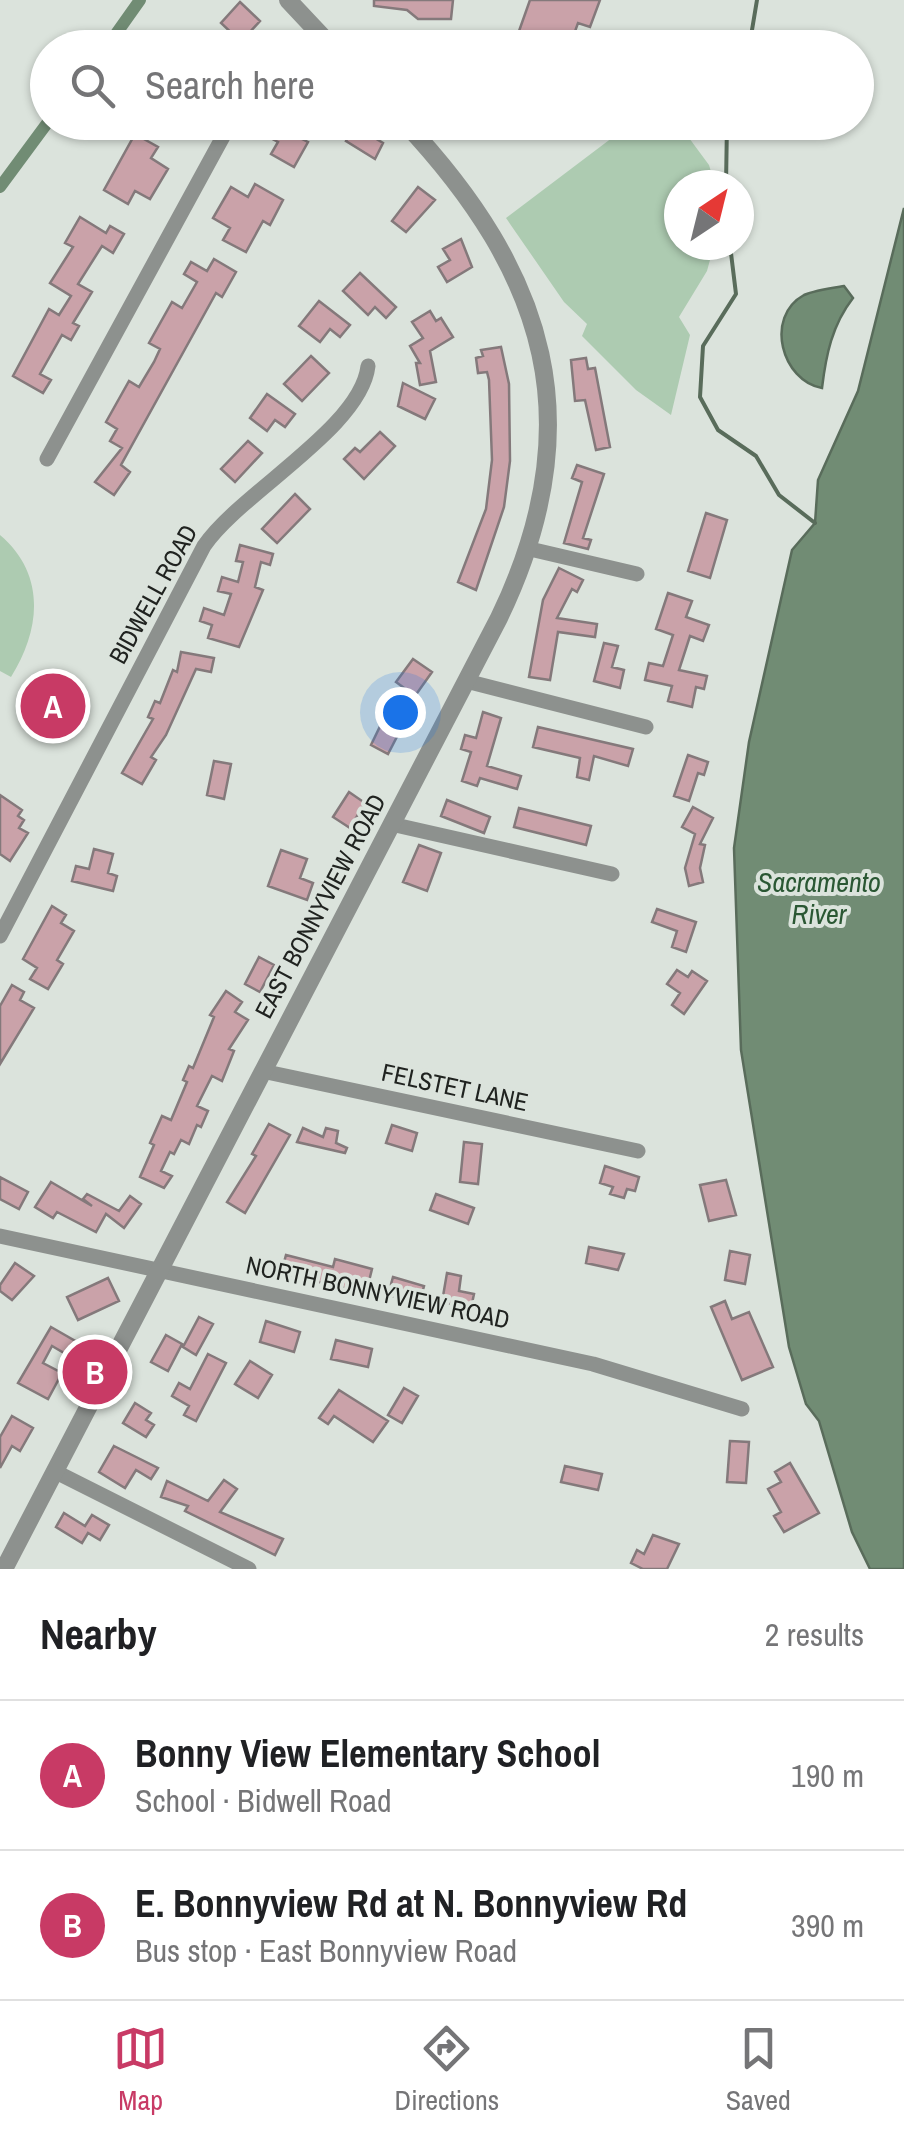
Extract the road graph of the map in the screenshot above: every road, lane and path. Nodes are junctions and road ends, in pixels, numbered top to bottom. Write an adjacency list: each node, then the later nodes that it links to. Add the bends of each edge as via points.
1 (288, 0): 2 (street)
2 (316, 30)
3 (221, 140): 6 (street)
4 (420, 140): 7 (street, EAST BONNYVIEW ROAD, via 497,238 528,308 546,387 546,474)
5 (368, 366): 13 (street, BIDWELL ROAD, via 361,392 204,546)
6 (47, 459)
7 (530, 549): 8 (street); 9 (street, EAST BONNYVIEW ROAD)
8 (637, 574)
9 (466, 682): 10 (street); 11 (street, EAST BONNYVIEW ROAD)
10 (646, 727)
11 (392, 824): 12 (street); 14 (street, EAST BONNYVIEW ROAD)
12 (612, 874)
13 (0, 936)
14 (262, 1072): 15 (street, FELSTET LANE); 17 (street, EAST BONNYVIEW ROAD)
15 (638, 1151)
16 (0, 1236): 17 (street, NORTH BONNYVIEW ROAD)
17 (158, 1270): 18 (street, NORTH BONNYVIEW ROAD, via 610,1368); 19 (street, EAST BONNYVIEW ROAD)
18 (742, 1409)
19 (54, 1472): 20 (street, EAST BONNYVIEW ROAD); 21 (street)
20 (4, 1569)
21 (250, 1569)

